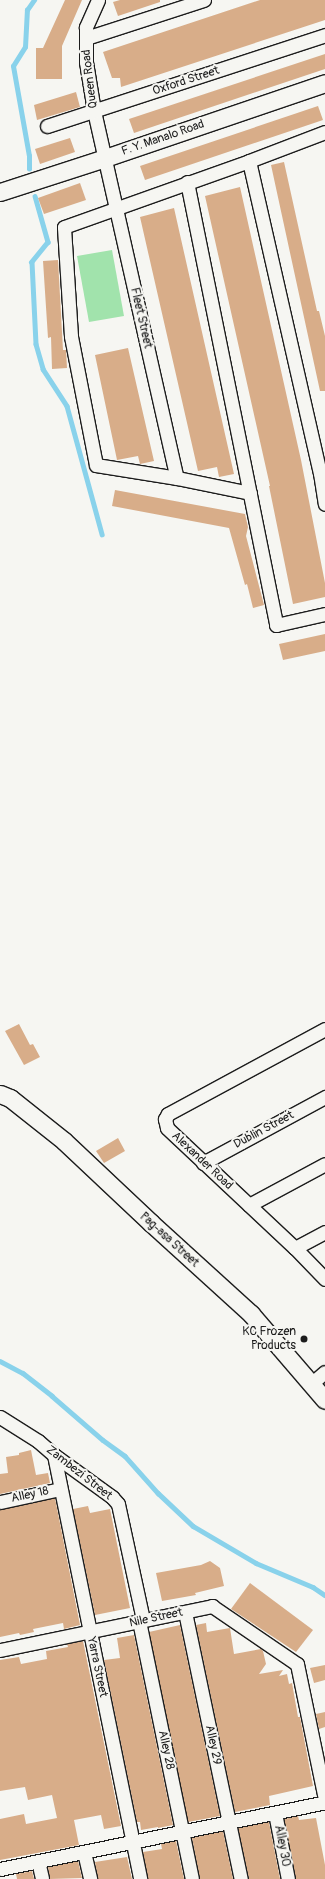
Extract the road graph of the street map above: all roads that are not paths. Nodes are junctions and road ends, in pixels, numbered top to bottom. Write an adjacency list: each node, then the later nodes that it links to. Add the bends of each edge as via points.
1 (98, 0): 4 (street, Queen Road, via 89,18)
2 (204, 0): 4 (street)
3 (325, 35): 6 (street, Oxford Street)
4 (86, 38): 6 (street, Queen Road, via 86,62)
5 (325, 83): 9 (street, F. Y. Manalo Road)
6 (94, 111): 7 (street, Oxford Street); 9 (street, Queen Road)
7 (47, 126)
8 (325, 132): 10 (street)
9 (105, 158): 12 (street, F. Y. Manalo Road); 13 (street, Fleet Street)
10 (249, 161): 11 (street); 16 (street)
11 (187, 182): 13 (street); 15 (street)
12 (0, 192)
13 (116, 208): 14 (street, Fleet Street); 14 (street, via 64,227 71,336 96,465)
14 (177, 478): 15 (street)
15 (250, 493): 17 (street, via 276,625)
16 (325, 504)
17 (325, 614)
18 (325, 1029): 21 (street, Alexander Road, via 168,1114 165,1119 167,1128)
19 (0, 1094): 28 (street, Pag-asa Street, via 10,1098 64,1140 150,1223 251,1314)
20 (325, 1097): 21 (street, Dublin Street)
21 (203, 1163): 23 (street, Alexander Road)
22 (325, 1164): 23 (street)
23 (249, 1205): 25 (street, Alexander Road)
24 (325, 1232): 25 (street)
25 (295, 1248): 26 (street, Alexander Road)
26 (325, 1279)
27 (325, 1372): 28 (street)
28 (311, 1384): 29 (street, Pag-asa Street)
29 (325, 1400)
30 (0, 1417): 31 (street, Zambezi Street, via 38,1441)
31 (54, 1455): 32 (street, Yarra Street); 35 (street, Zambezi Street, via 118,1504)
32 (60, 1489): 33 (street, Alley 18); 36 (street, Yarra Street)
33 (0, 1502)
34 (185, 1612): 35 (street, Nile Street); 38 (street, Nile Street, via 212,1606 297,1664); 41 (street, Alley 29)
35 (141, 1620): 36 (street, Nile Street); 42 (street, Alley 28)
36 (90, 1632): 37 (street, Nile Street); 43 (street, Yarra Street)
37 (0, 1650)
38 (325, 1799)
39 (325, 1802): 40 (street)
40 (275, 1813): 41 (street); 52 (street, Alley 30)
41 (229, 1822): 42 (street); 51 (street, Alley 29)
42 (183, 1832): 43 (street); 50 (street, Alley 28)
43 (133, 1842): 44 (street); 49 (street, Yarra Street)
44 (84, 1852): 45 (street); 48 (street)
45 (38, 1861): 46 (street); 47 (street)
46 (0, 1869)
47 (42, 1879)
48 (90, 1879)
49 (140, 1879)
50 (192, 1879)
51 (241, 1879)
52 (288, 1879)

